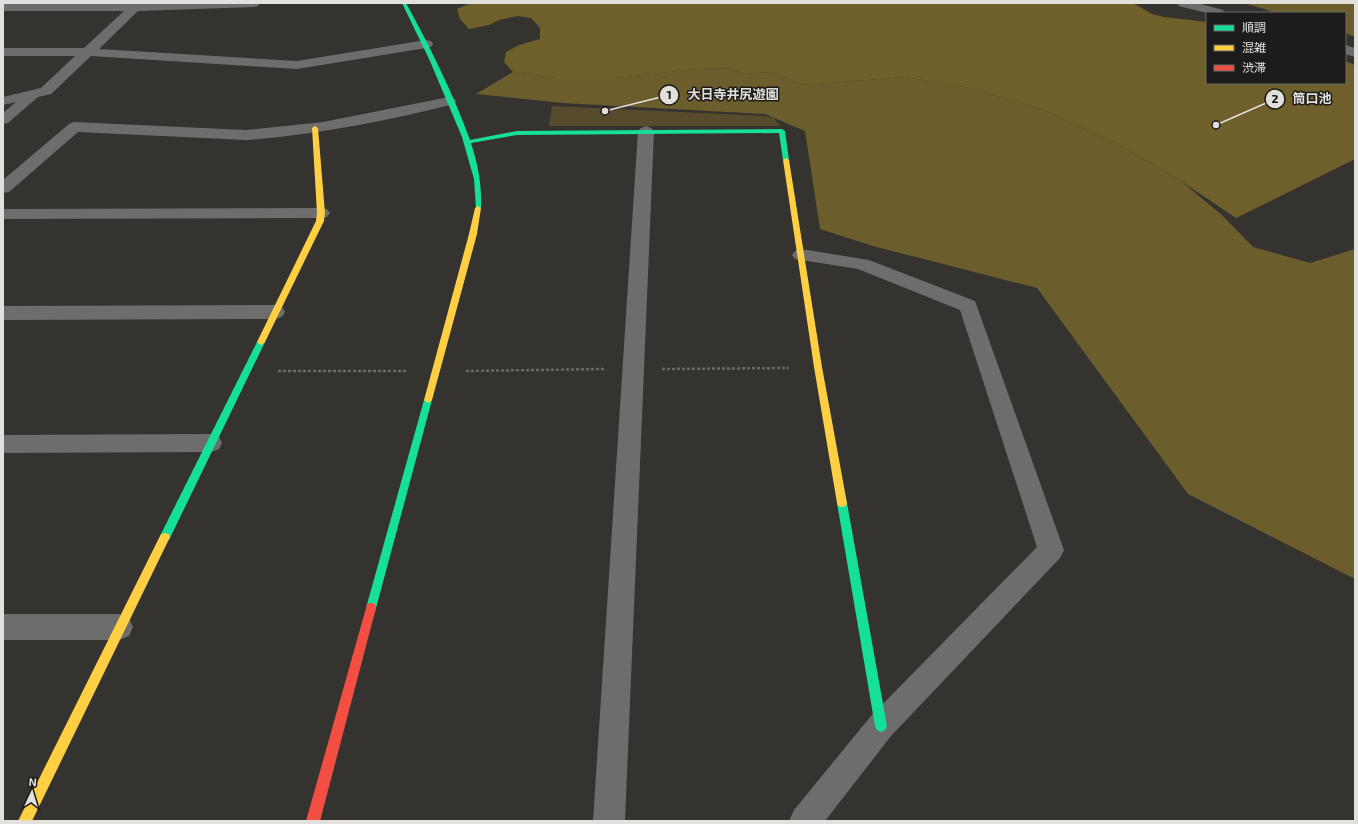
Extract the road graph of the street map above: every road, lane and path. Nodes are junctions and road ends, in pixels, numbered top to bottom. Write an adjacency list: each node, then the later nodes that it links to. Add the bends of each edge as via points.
1 (254, 3): 4 (street)
2 (404, 3): 8 (street)
3 (1183, 3): 7 (street)
4 (166, 5): 6 (street)
5 (3, 7): 6 (street)
6 (135, 7): 10 (street)
7 (1216, 12)
8 (426, 44): 10 (street, via 297,65); 13 (street)
9 (3, 52): 10 (street)
10 (90, 52): 11 (street, via 46,91)
11 (35, 94): 12 (street); 14 (street)
12 (3, 100)
13 (449, 101): 15 (street); 17 (street)
14 (3, 120)
15 (315, 128): 18 (street, via 246,135 74,127); 19 (street)
16 (646, 131): 17 (street, via 517,133); 21 (street, via 782,131); 33 (street)
17 (468, 142): 25 (street, via 478,194 477,213)
18 (3, 188)
19 (322, 213): 20 (street); 22 (street)
20 (3, 214)
21 (801, 255): 30 (street); 30 (street, via 862,264 968,306 1051,550)
22 (275, 312): 23 (street); 24 (street)
23 (3, 313)
24 (246, 371): 25 (path); 26 (street)
25 (435, 371): 32 (street)
26 (211, 443): 27 (street); 29 (street)
27 (3, 444)
28 (3, 627): 29 (street)
29 (119, 627): 31 (street)
30 (881, 726): 34 (street)
31 (25, 821)
32 (314, 821)
33 (609, 821)
34 (805, 821)

